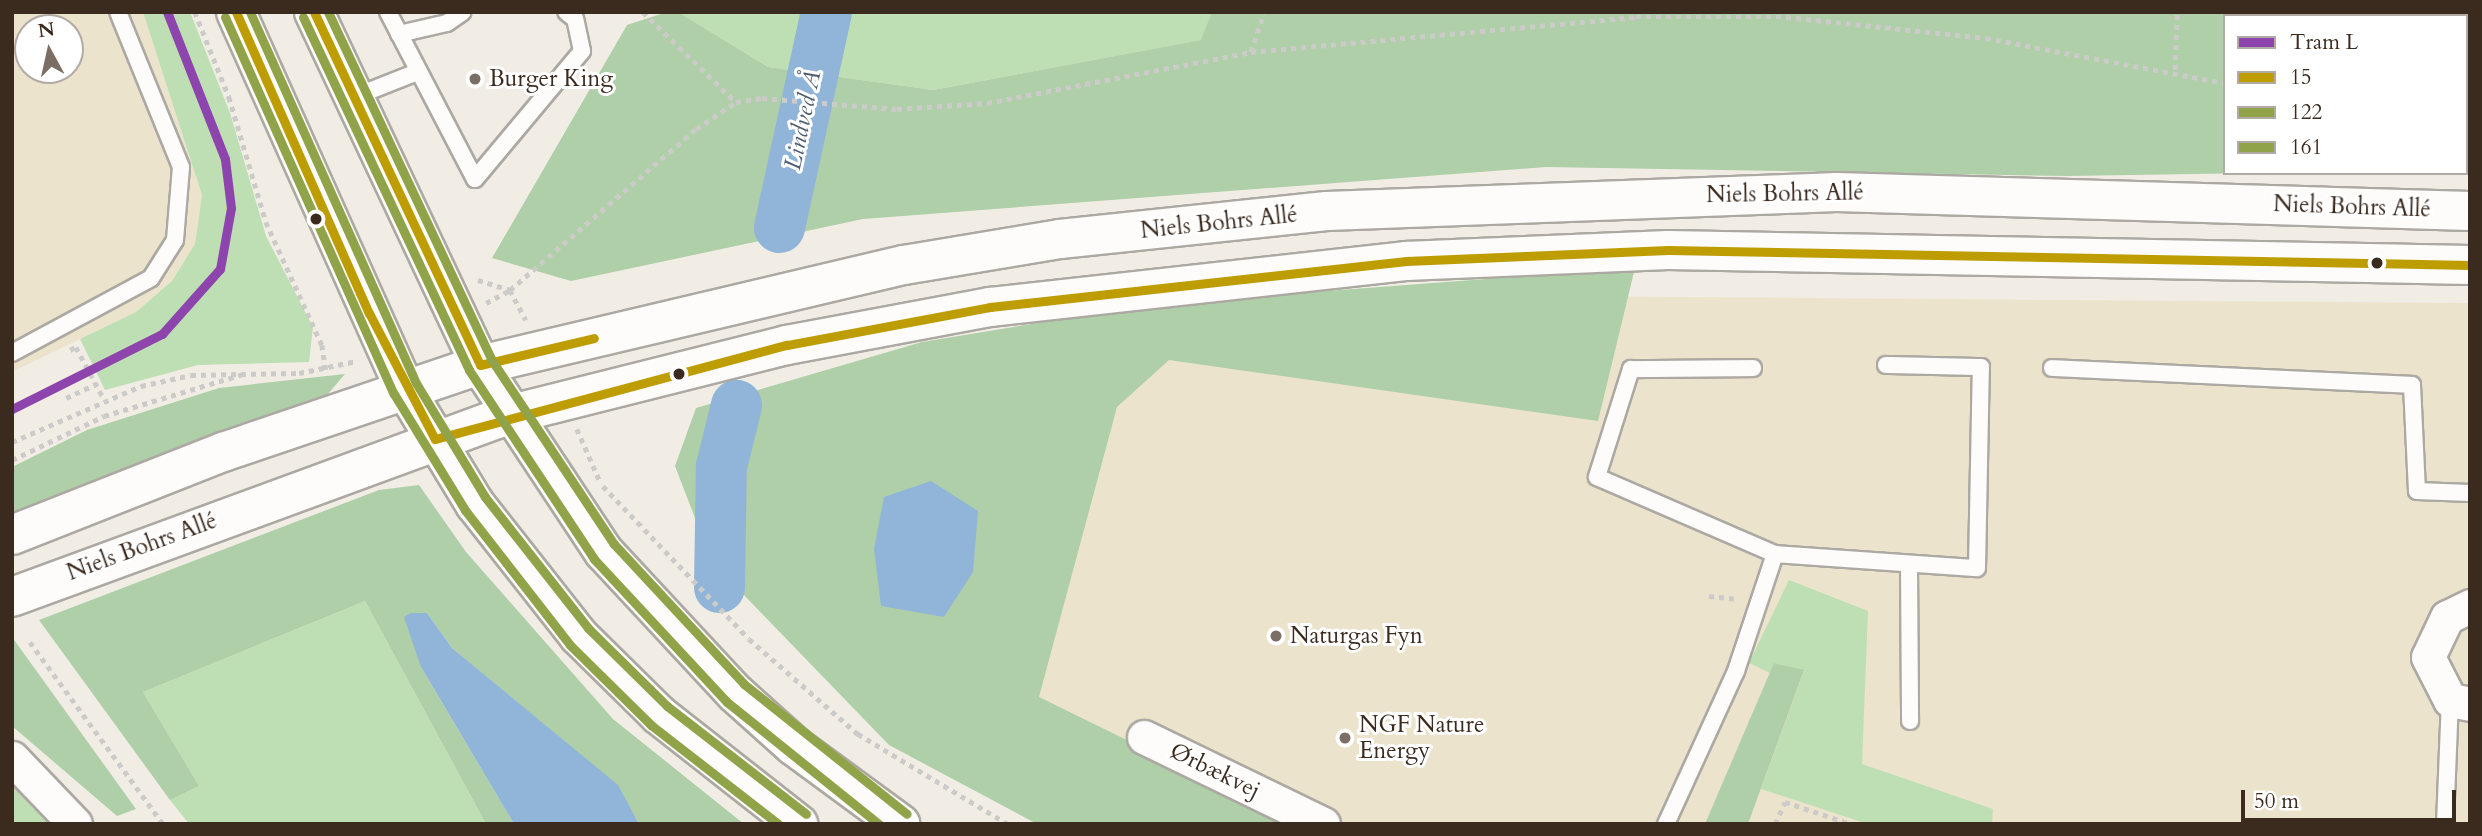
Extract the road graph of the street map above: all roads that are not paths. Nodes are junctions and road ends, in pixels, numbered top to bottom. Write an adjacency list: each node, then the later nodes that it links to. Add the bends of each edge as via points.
1 (118, 12): 14 (lane, via 181,167 175,240 151,278)
2 (236, 12): 19 (street)
3 (313, 12): 9 (street)
4 (388, 12): 7 (lane)
5 (463, 12): 7 (lane, via 447,23)
6 (566, 12): 8 (lane, via 575,19 582,51 475,179)
7 (398, 34): 8 (lane)
8 (415, 72): 9 (lane)
9 (354, 97): 15 (street)
10 (2470, 211): 15 (street, Niels Bohrs Allé, via 1837,192 1327,211 1060,240 904,265)
11 (2470, 243): 12 (street, via 2348,238)
12 (2196, 260): 13 (street, Niels Bohrs Allé); 20 (street, Niels Bohrs Allé, via 1668,250 1393,262 990,307 787,345)
13 (2470, 265)
14 (12, 353)
15 (480, 365): 19 (street, Niels Bohrs Allé); 20 (street)
16 (1885, 365): 25 (lane, via 1981,367 1977,568)
17 (1753, 368): 24 (lane, via 1631,369 1597,477)
18 (2052, 368): 22 (lane, via 2412,385 2417,491)
19 (405, 388): 21 (street); 23 (street, Niels Bohrs Allé)
20 (508, 415): 21 (street, Niels Bohrs Allé); 34 (street, via 604,552 734,693 794,746)
21 (435, 439): 26 (street, Niels Bohrs Allé); 33 (street, via 475,504 579,636 659,715)
22 (2470, 493)
23 (12, 535)
24 (1775, 554): 25 (lane); 36 (lane, via 1736,671)
25 (1909, 566): 29 (lane)
26 (12, 597)
27 (2470, 606): 28 (street, via 2447,617 2427,657)
28 (2460, 702): 37 (lane)
29 (1910, 720)
30 (1144, 737): 35 (street, Ørbækvej)
31 (12, 758): 32 (street)
32 (75, 824)
33 (798, 824)
34 (900, 824)
35 (1323, 824)
36 (1666, 824)
37 (2445, 824)

